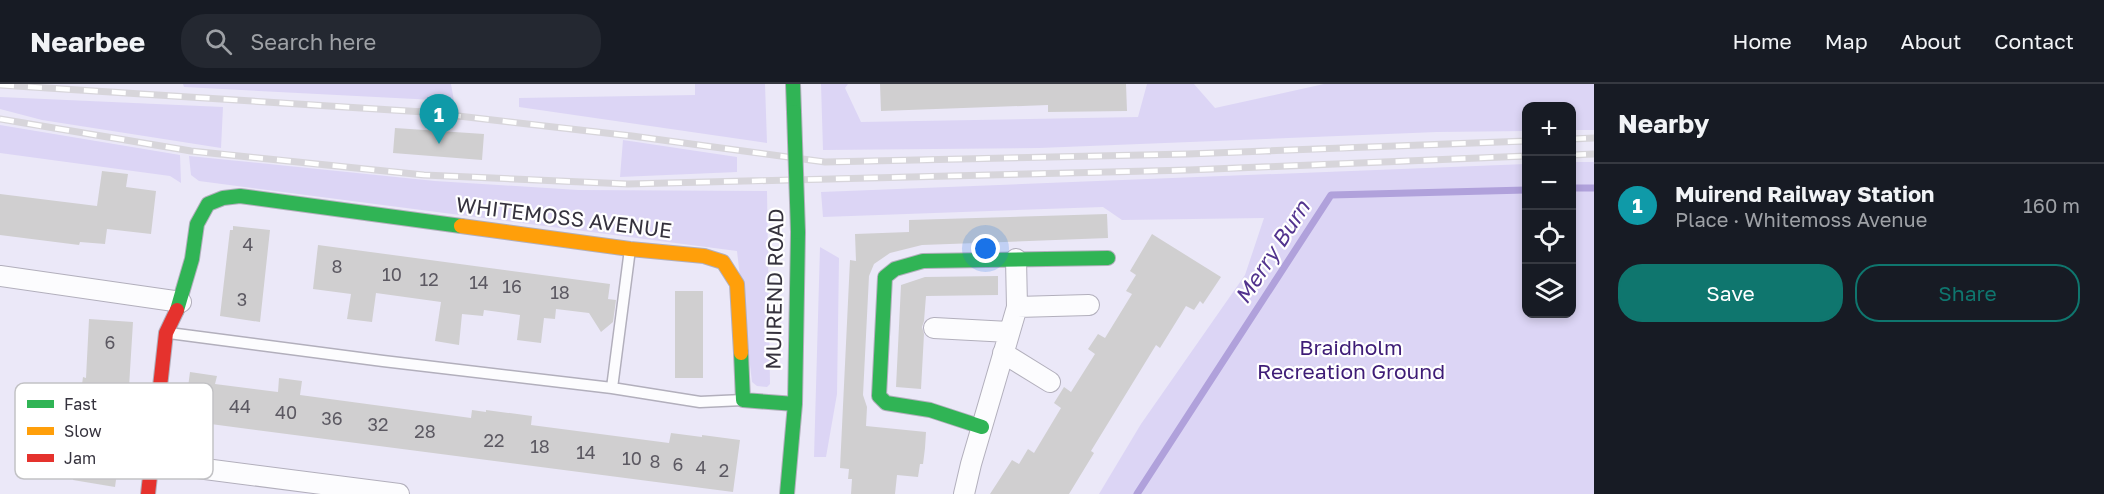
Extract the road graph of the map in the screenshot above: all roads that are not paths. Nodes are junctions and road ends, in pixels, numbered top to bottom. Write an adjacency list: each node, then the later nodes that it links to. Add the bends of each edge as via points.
1 (793, 84): 17 (street, MUIREND ROAD, bridge, via 798,232)
2 (630, 249): 6 (street, WHITEMOSS AVENUE, via 240,196 223,198 208,204 197,224); 15 (lane); 16 (street, WHITEMOSS AVENUE, via 704,256 723,262 737,284)
3 (1108, 258): 4 (street)
4 (1016, 260): 8 (street); 18 (street, via 923,261 895,269 885,277 879,396 886,403 930,410)
5 (0, 276): 6 (street)
6 (181, 302): 11 (street)
7 (1089, 305): 8 (street)
8 (1017, 307): 10 (street)
9 (934, 328): 10 (street)
10 (1009, 332): 12 (street)
11 (166, 333): 14 (street); 15 (lane)
12 (1003, 353): 13 (street); 18 (street)
13 (1050, 382)
14 (160, 383)
15 (612, 388): 16 (lane, via 700,402)
16 (743, 400): 17 (street)
17 (795, 404): 23 (street, MUIREND ROAD)
18 (981, 427): 24 (street)
19 (213, 470): 22 (street)
20 (149, 479): 21 (street)
21 (148, 494)
22 (399, 494)
23 (787, 494)
24 (964, 494)

